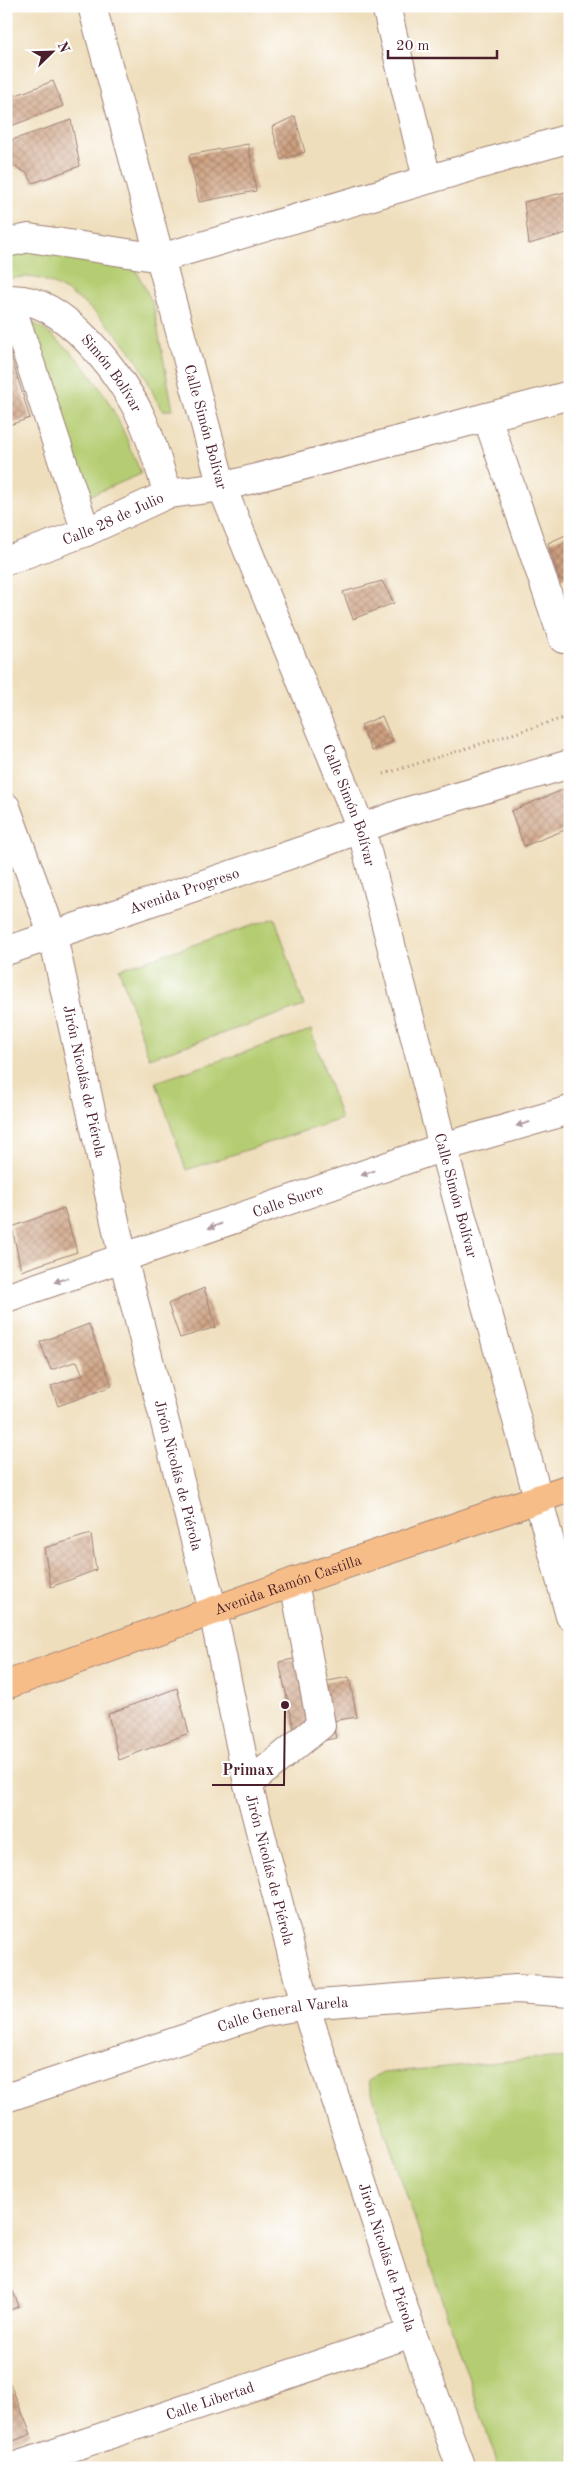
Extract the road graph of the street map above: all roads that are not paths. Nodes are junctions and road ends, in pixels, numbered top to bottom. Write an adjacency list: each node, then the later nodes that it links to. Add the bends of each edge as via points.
1 (92, 6): 6 (street, Calle Simón Bolívar)
2 (386, 6): 4 (street)
3 (570, 138): 4 (street)
4 (427, 179): 6 (street)
5 (6, 243): 6 (street, via 29,238)
6 (161, 258): 10 (street, Calle Simón Bolívar)
7 (8, 300): 11 (street, Simón Bolívar, via 35,303 61,318 78,331 115,373 143,421); 12 (street)
8 (570, 395): 9 (street, Calle 28 de Julio)
9 (487, 417): 10 (street, Calle 28 de Julio); 14 (street)
10 (222, 487): 11 (street, Calle 28 de Julio); 17 (street, Calle Simón Bolívar)
11 (168, 494): 12 (street, Calle 28 de Julio)
12 (86, 532): 13 (street, Calle 28 de Julio)
13 (6, 561)
14 (563, 639)
15 (570, 764): 17 (street, Avenida Progreso)
16 (6, 807): 18 (street, Jirón Nicolás de Piérola)
17 (361, 828): 18 (street, Avenida Progreso); 21 (street, Calle Simón Bolívar)
18 (53, 936): 19 (street, Avenida Progreso); 22 (street, Jirón Nicolás de Piérola)
19 (6, 952)
20 (570, 1110): 21 (street, Calle Sucre, one-way to 21)
21 (443, 1147): 22 (street, Calle Sucre, one-way to 22); 25 (street, Calle Simón Bolívar)
22 (123, 1258): 23 (street, Calle Sucre, one-way to 23); 27 (street, Jirón Nicolás de Piérola)
23 (6, 1298)
24 (570, 1488): 25 (main road, Avenida Ramón Castilla)
25 (538, 1499): 26 (main road, Avenida Ramón Castilla); 28 (street, Calle Simón Bolívar)
26 (294, 1582): 27 (main road, Avenida Ramón Castilla); 30 (street, via 321,1725)
27 (213, 1611): 29 (main road, Avenida Ramón Castilla); 30 (street, Jirón Nicolás de Piérola)
28 (570, 1616)
29 (6, 1685)
30 (248, 1784): 32 (street, Jirón Nicolás de Piérola)
31 (570, 1993): 32 (street, Calle General Varela, via 516,1989)
32 (305, 2005): 33 (street, Calle General Varela, via 261,2013); 34 (street, Jirón Nicolás de Piérola)
33 (6, 2098)
34 (412, 2334): 35 (street, Calle Libertad); 36 (street, Jirón Nicolás de Piérola)
35 (10, 2468)
36 (461, 2468)

